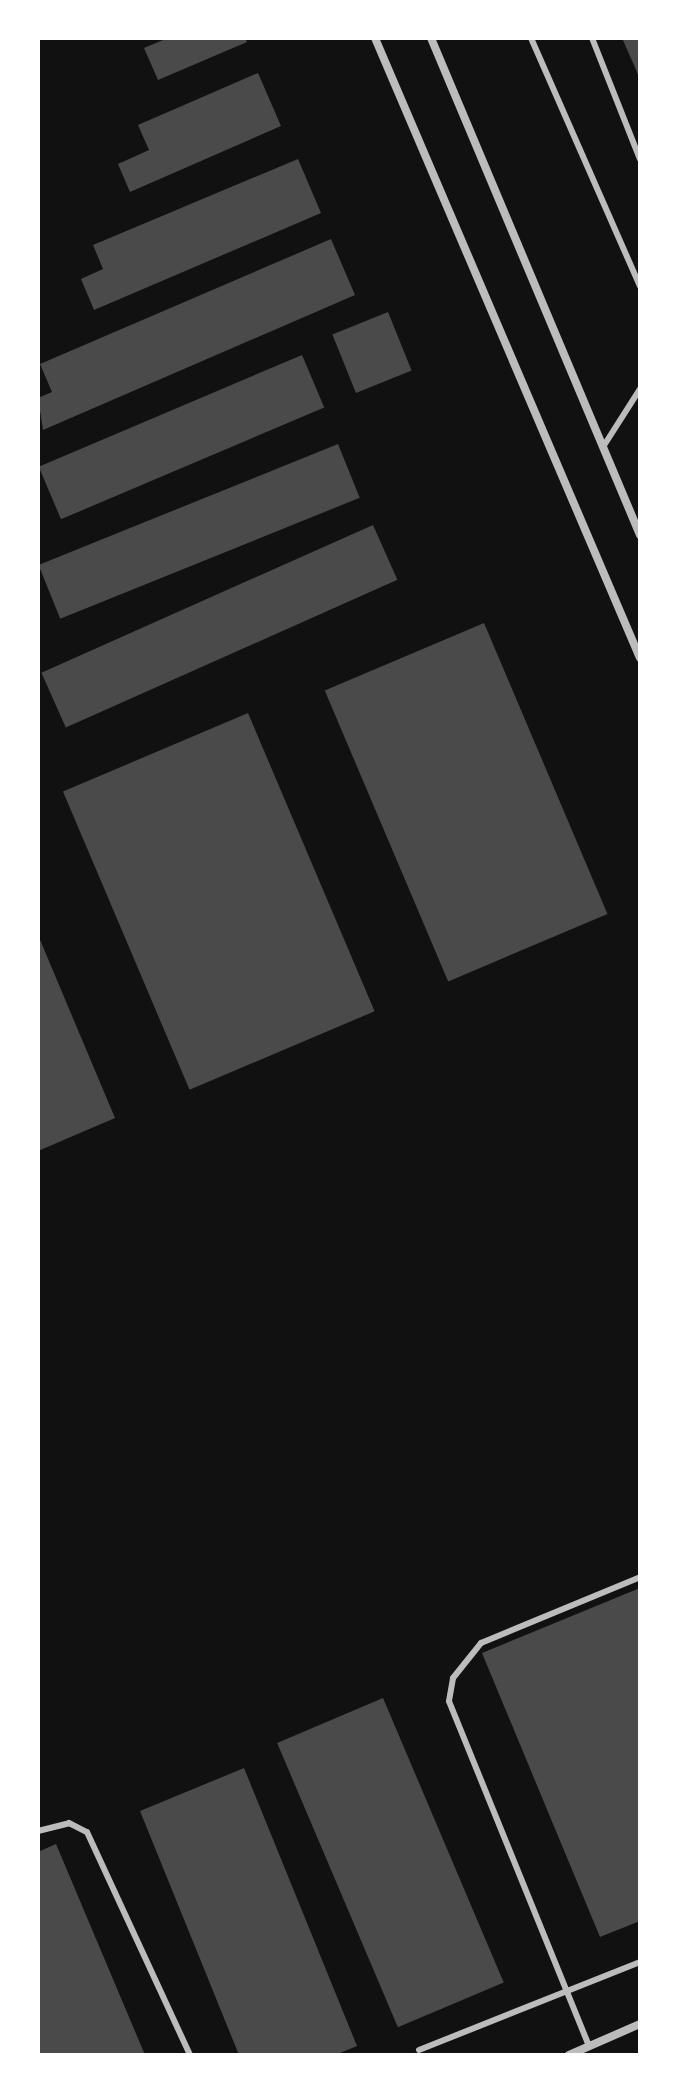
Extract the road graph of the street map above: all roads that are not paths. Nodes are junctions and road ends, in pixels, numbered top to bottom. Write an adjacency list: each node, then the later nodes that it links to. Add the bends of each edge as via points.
1 (375, 38): 10 (street)
2 (431, 38): 8 (street)
3 (531, 38): 6 (lane)
4 (592, 38): 5 (lane)
5 (640, 159)
6 (640, 286)
7 (640, 389): 8 (lane)
8 (603, 447): 9 (street)
9 (640, 535)
10 (640, 658)
11 (640, 1577): 14 (lane, via 481,1643 453,1678 449,1701)
12 (38, 1831): 18 (lane, via 69,1823 87,1832)
13 (640, 1962): 14 (lane)
14 (566, 1991): 16 (lane); 17 (lane)
15 (640, 2024): 16 (street)
16 (589, 2046): 19 (street)
17 (419, 2050)
18 (190, 2055)
19 (569, 2055)

